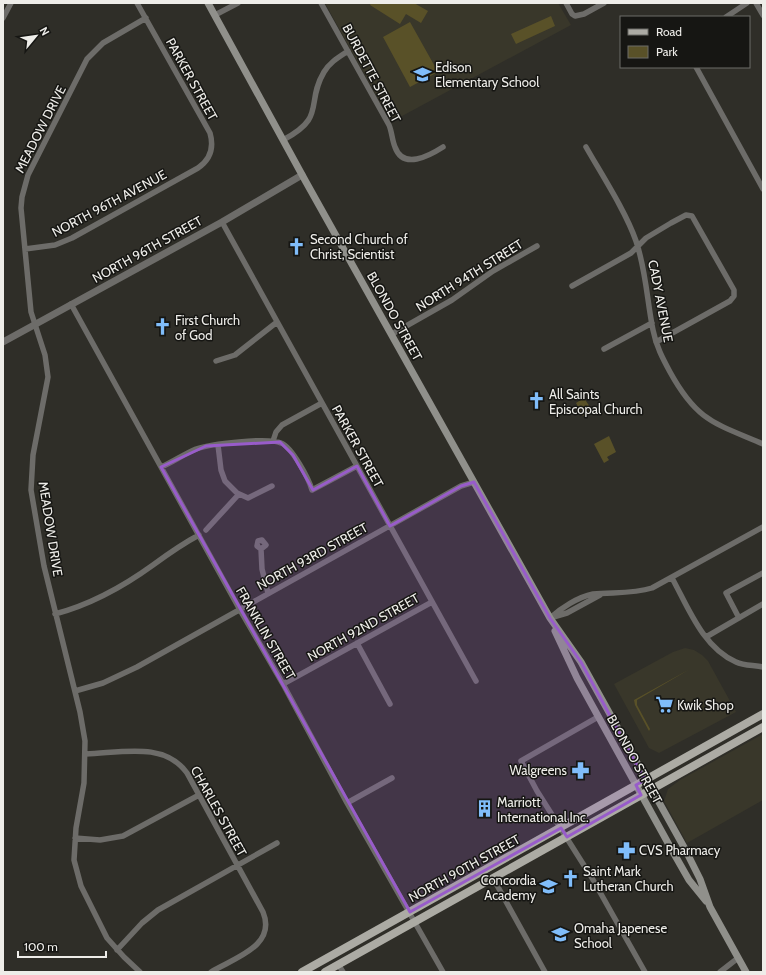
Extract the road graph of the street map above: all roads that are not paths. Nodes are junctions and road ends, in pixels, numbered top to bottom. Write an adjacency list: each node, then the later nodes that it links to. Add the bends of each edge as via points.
1 (138, 3): 14 (street, PARKER STREET)
2 (208, 3): 11 (main road, BLONDO STREET)
3 (238, 3): 11 (street)
4 (321, 3): 15 (street, BURDETTE STREET)
5 (566, 3): 6 (street, via 573,15 579,16)
6 (604, 3)
7 (747, 3): 12 (street)
8 (756, 3): 10 (street)
9 (7, 5): 13 (street)
10 (763, 15)
11 (215, 16): 17 (main road, BLONDO STREET)
12 (728, 16)
13 (3, 18)
14 (146, 18): 20 (street, PARKER STREET, via 210,133 211,151); 26 (street, MEADOW DRIVE, via 103,43 87,59 24,184 21,208)
15 (348, 51): 17 (street, via 325,71 308,122); 18 (street, BURDETTE STREET, via 389,125 394,146 400,154 408,159 417,160)
16 (697, 68): 22 (street)
17 (283, 140): 21 (main road, BLONDO STREET)
18 (443, 147)
19 (586, 148): 25 (street, CADY AVENUE)
20 (201, 166): 26 (street, NORTH 96TH AVENUE, via 72,238 55,245)
21 (302, 175): 23 (street, NORTH 96TH STREET); 32 (main road, BLONDO STREET)
22 (763, 189)
23 (222, 222): 28 (street, NORTH 96TH STREET); 29 (street, PARKER STREET)
24 (537, 246): 32 (street, NORTH 94TH STREET, via 493,271 452,300)
25 (638, 246): 27 (street, via 632,253); 30 (street, CADY AVENUE); 34 (street, via 671,223 692,216 734,290 734,296 730,301)
26 (25, 249): 31 (street, MEADOW DRIVE)
27 (572, 286)
28 (71, 304): 31 (street, NORTH 96TH STREET); 42 (street, FRANKLIN STREET)
29 (277, 322): 36 (street, via 235,355); 37 (street, PARKER STREET)
30 (652, 323): 34 (street, CADY AVENUE); 35 (street)
31 (34, 325): 33 (street, NORTH 96TH STREET); 57 (street, MEADOW DRIVE, via 45,355 48,377 33,455 31,490)
32 (392, 334): 43 (main road, BLONDO STREET)
33 (3, 342)
34 (656, 342): 39 (street, CADY AVENUE, via 681,392 695,409 716,424)
35 (604, 349)
36 (216, 361)
37 (322, 403): 38 (street, via 282,425); 41 (street, PARKER STREET)
38 (273, 441): 40 (street); 41 (street, via 280,442 288,448 312,490)
39 (763, 444)
40 (218, 445): 42 (street, via 198,449); 45 (street, via 223,476)
41 (357, 466): 46 (street, PARKER STREET)
42 (161, 467): 49 (street, FRANKLIN STREET)
43 (474, 482): 46 (street, NORTH 93RD STREET, via 461,486); 58 (main road, BLONDO STREET)
44 (272, 486): 45 (street, via 248,498)
45 (239, 494): 48 (street)
46 (390, 526): 53 (street, NORTH 93RD STREET); 54 (street, PARKER STREET)
47 (763, 527): 52 (street)
48 (206, 530)
49 (199, 535): 56 (street, FRANKLIN STREET); 57 (street, via 177,547 143,572 96,598)
50 (261, 549): 53 (street, via 262,569)
51 (763, 573): 59 (street, via 726,593)
52 (672, 578): 58 (street, via 646,590 603,594 567,613); 60 (street)
53 (268, 593): 56 (street, NORTH 93RD STREET)
54 (432, 602): 61 (street, NORTH 92ND STREET); 63 (street, PARKER STREET)
55 (763, 604): 59 (street)
56 (240, 610): 64 (street, FRANKLIN STREET); 65 (street, NORTH 93RD STREET, via 121,675)
57 (55, 614): 65 (street, MEADOW DRIVE)
58 (550, 618): 68 (main road, BLONDO STREET); 72 (main road, BLONDO STREET, via 580,662)
59 (739, 618): 60 (street)
60 (706, 637): 62 (street, via 733,661)
61 (357, 643): 64 (street, NORTH 92ND STREET); 66 (street)
62 (763, 667)
63 (476, 682)
64 (284, 684): 77 (street, FRANKLIN STREET)
65 (75, 691): 70 (street, MEADOW DRIVE)
66 (390, 704)
67 (763, 714): 72 (main road, NORTH 90TH STREET)
68 (598, 717): 73 (main road, BLONDO STREET); 78 (street, via 522,761 537,791)
69 (763, 727): 74 (main road, NORTH 90TH STREET)
70 (86, 754): 75 (street, CHARLES STREET, via 161,753 182,766); 80 (street, MEADOW DRIVE)
71 (392, 778): 77 (street)
72 (645, 780): 73 (main road, NORTH 90TH STREET); 74 (main road, BLONDO STREET)
73 (636, 785): 76 (main road, BLONDO STREET); 78 (main road, NORTH 90TH STREET)
74 (651, 789): 76 (main road, NORTH 90TH STREET); 84 (main road, BLONDO STREET, via 694,866)
75 (199, 795): 80 (street, via 123,836 100,840); 82 (street, CHARLES STREET)
76 (641, 795): 79 (main road, NORTH 90TH STREET); 84 (main road, BLONDO STREET, via 685,873)
77 (347, 803): 85 (street, FRANKLIN STREET)
78 (561, 828): 79 (street); 85 (main road, NORTH 90TH STREET)
79 (567, 837): 83 (main road, NORTH 90TH STREET); 97 (street)
80 (75, 838): 87 (street, MEADOW DRIVE, via 74,860 81,886 107,938)
81 (277, 843): 82 (street)
82 (237, 865): 87 (street, via 158,910); 91 (street, CHARLES STREET, via 263,912 265,933 260,943)
83 (492, 878): 86 (main road, NORTH 90TH STREET); 96 (street)
84 (710, 907): 88 (main road, BLONDO STREET)
85 (410, 912): 86 (street, FRANKLIN STREET); 92 (main road, NORTH 90TH STREET)
86 (415, 921): 89 (main road, NORTH 90TH STREET); 95 (street, FRANKLIN STREET)
87 (117, 950): 90 (street, MEADOW DRIVE)
88 (738, 958): 98 (street); 99 (main road, BLONDO STREET)
89 (338, 964): 93 (main road, NORTH 90TH STREET); 94 (street)
90 (140, 972)
91 (211, 972)
92 (302, 972)
93 (325, 972)
94 (343, 972)
95 (443, 972)
96 (544, 972)
97 (645, 972)
98 (720, 972)
99 (746, 972)

